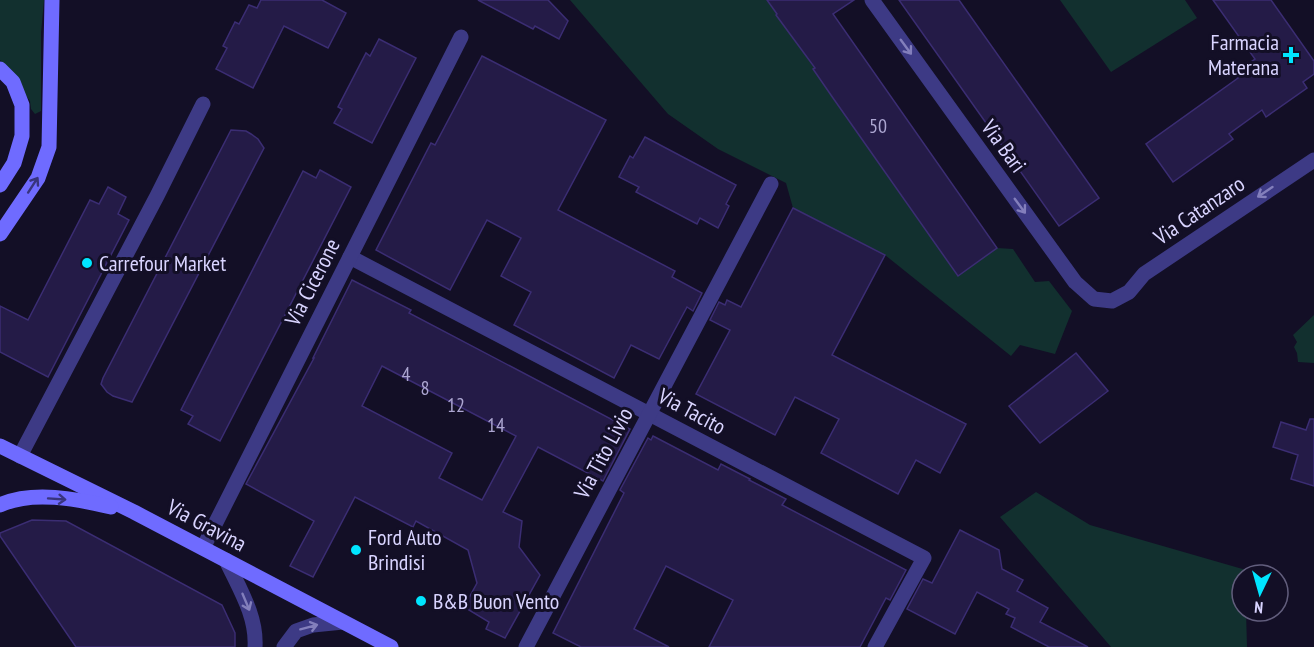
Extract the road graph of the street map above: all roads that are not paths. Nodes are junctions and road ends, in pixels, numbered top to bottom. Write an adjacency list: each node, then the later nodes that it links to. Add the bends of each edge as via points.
1 (52, 0): 9 (main road, one-way to 1, via 38,178 50,147)
2 (872, 0): 11 (street, Via Bari, one-way to 11, via 1075,282 1094,298)
3 (461, 38): 10 (street, Via Cicerone)
4 (0, 69): 8 (main road, via 13,82 22,105 20,145)
5 (203, 104): 14 (street)
6 (1314, 160): 11 (street, Via Catanzaro, one-way to 11, via 1144,274 1129,292)
7 (771, 184): 12 (street, Via Tito Livio)
8 (0, 185)
9 (0, 234)
10 (350, 256): 12 (street, Via Tacito); 17 (street, Via Cicerone)
11 (1112, 301)
12 (649, 414): 23 (street, Via Tito Livio); 24 (street, Via Tacito, via 924,558)
13 (0, 446): 14 (main road, Via Gravina)
14 (20, 456): 16 (main road, Via Gravina)
15 (0, 505): 16 (main road, one-way to 16, via 30,497 89,502)
16 (134, 512): 17 (main road, Via Gravina)
17 (203, 548): 18 (main road, Via Gravina)
18 (226, 560): 19 (main road, Via Gravina); 20 (street, one-way to 20, via 249,607)
19 (343, 622): 21 (street, one-way to 19, via 296,631); 22 (main road, Via Gravina)
20 (255, 647)
21 (284, 647)
22 (391, 647)
23 (526, 647)
24 (875, 647)

